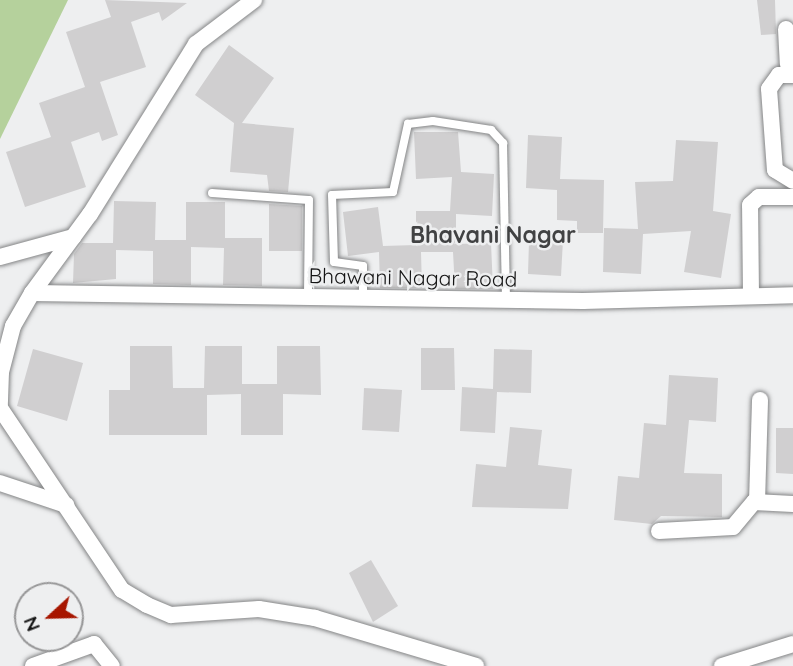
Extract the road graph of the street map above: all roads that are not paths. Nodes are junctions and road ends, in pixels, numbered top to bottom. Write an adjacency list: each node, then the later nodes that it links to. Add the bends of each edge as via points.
1 (254, 0): 8 (street, via 196,44)
2 (786, 29): 4 (street)
3 (770, 65): 4 (street)
4 (791, 68): 5 (street, via 769,89 775,170)
5 (793, 181)
6 (212, 193): 11 (lane, via 309,201)
7 (793, 197): 13 (street, via 759,197 750,205)
8 (73, 237): 9 (street); 10 (street)
9 (0, 257)
10 (32, 293): 11 (street, Bhawani Nagar Road); 20 (street, via 13,326 1,372 0,408)
11 (308, 295): 14 (street, Bhawani Nagar Road)
12 (793, 295): 13 (street, Bhawani Nagar Road)
13 (751, 296): 15 (street, Bhawani Nagar Road)
14 (363, 300): 15 (street, Bhawani Nagar Road); 15 (lane, via 363,266 334,262 332,195 393,192 408,124 433,121 491,130 503,143)
15 (506, 300)
16 (760, 400): 18 (street)
17 (0, 483): 20 (street)
18 (757, 502): 19 (street); 21 (street, via 733,527)
19 (793, 504)
20 (66, 505): 25 (street, via 122,590 171,615 258,609 316,618)
21 (659, 531)
22 (793, 645): 26 (street)
23 (33, 666): 24 (street, via 94,644)
24 (112, 666)
25 (477, 666)
26 (722, 666)

